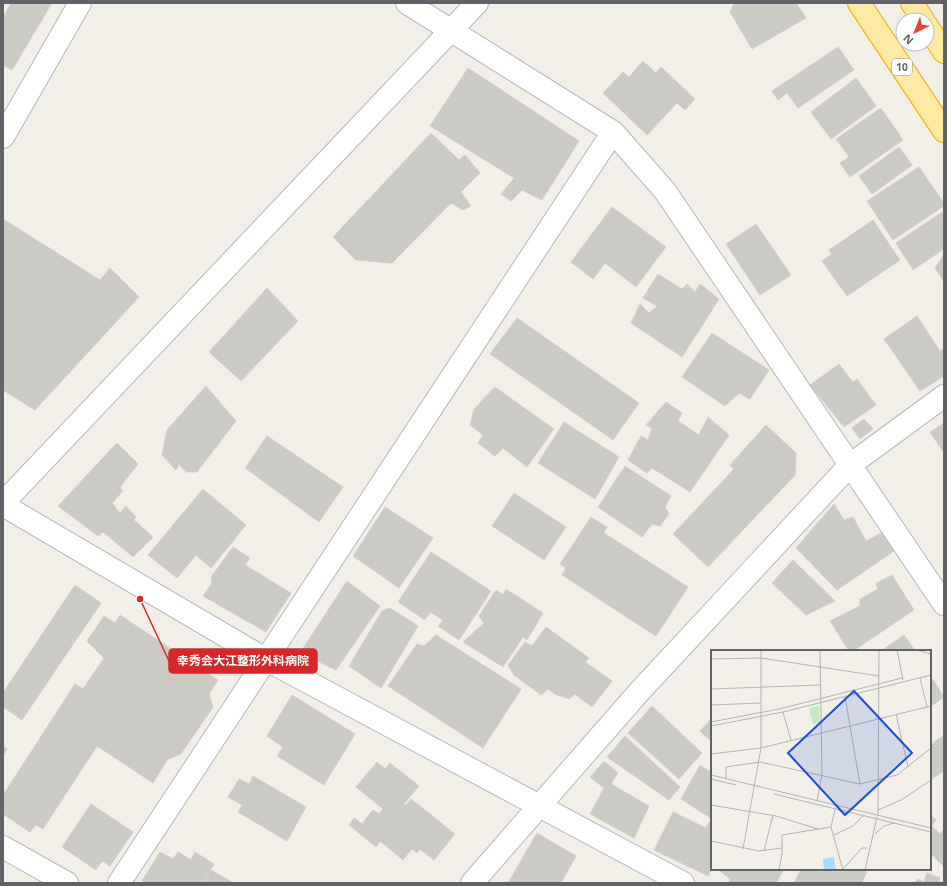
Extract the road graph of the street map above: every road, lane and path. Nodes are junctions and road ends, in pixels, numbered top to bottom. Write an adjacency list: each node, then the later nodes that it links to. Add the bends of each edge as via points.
1 (80, 3): 12 (street)
2 (407, 3): 7 (street)
3 (477, 3): 7 (street)
4 (859, 3): 10 (highway, 10)
5 (912, 3): 6 (highway)
6 (918, 12)
7 (451, 30): 11 (street); 15 (street)
8 (935, 38): 9 (highway)
9 (944, 52)
10 (944, 131)
11 (613, 132): 14 (street, via 666,191); 17 (street)
12 (3, 137)
13 (944, 396): 14 (street)
14 (850, 465): 16 (street); 18 (street, via 639,692)
15 (3, 504): 17 (street)
16 (944, 604)
17 (265, 659): 18 (street); 21 (street)
18 (539, 806): 22 (street); 23 (street)
19 (3, 847): 20 (street)
20 (67, 883)
21 (119, 883)
22 (472, 883)
23 (683, 883)

